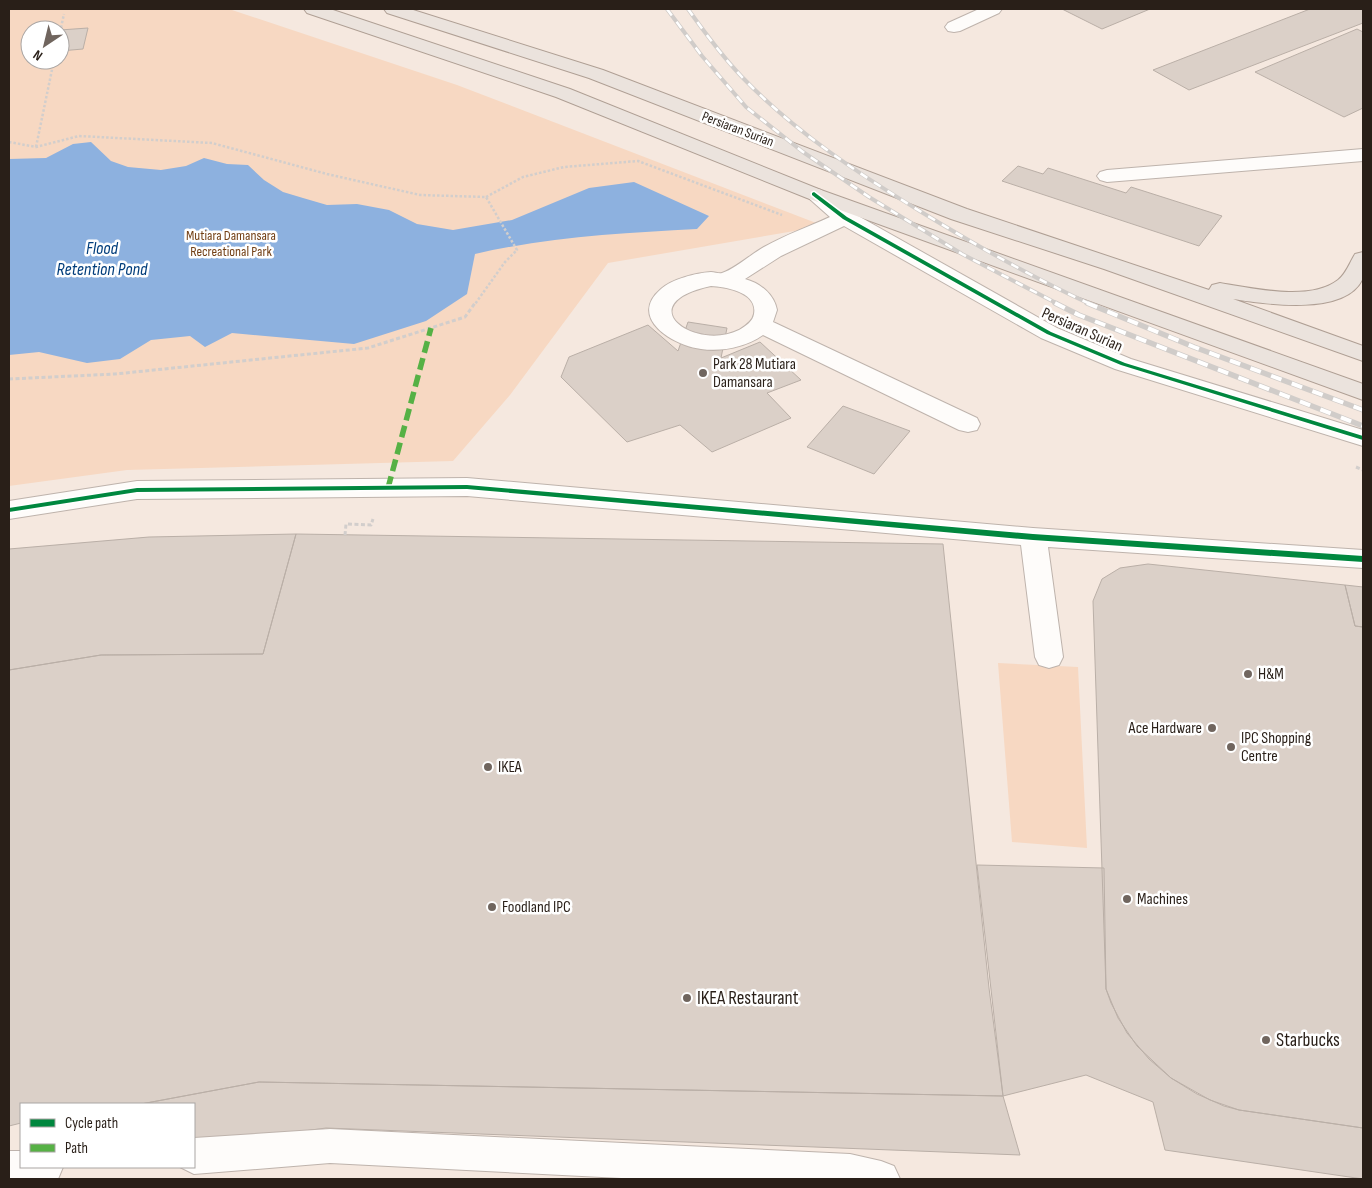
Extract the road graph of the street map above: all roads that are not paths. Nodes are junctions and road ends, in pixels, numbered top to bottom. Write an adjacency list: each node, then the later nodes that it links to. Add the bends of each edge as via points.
1 (313, 9): 7 (main road, Persiaran Surian, via 562,93)
2 (394, 9): 9 (main road, Persiaran Surian, via 596,74 959,214)
3 (993, 9): 4 (street)
4 (954, 28)
5 (1363, 155): 6 (street)
6 (1107, 176)
7 (814, 194): 8 (street, Persiaran Surian); 14 (main road, Persiaran Surian)
8 (845, 218): 11 (street, via 773,252); 16 (street, Persiaran Surian, via 1049,333 1123,364)
9 (1112, 264): 10 (main road, via 1212,288 1290,297 1316,297 1334,292 1347,284); 13 (main road, Persiaran Surian)
10 (1361, 264)
11 (727, 280): 12 (street, via 750,289 764,303 766,314); 12 (street, via 694,281 668,292 661,301 662,321 684,338 704,343 735,340)
12 (761, 325): 15 (street)
13 (1363, 352)
14 (1363, 392)
15 (968, 424)
16 (1362, 439)
17 (9, 510): 18 (street, via 137,490 467,487)
18 (1033, 537): 19 (street); 20 (street)
19 (1363, 559)
20 (1049, 657)
21 (195, 1156): 24 (street, via 330,1146 850,1172)
22 (27, 1168): 23 (street)
23 (9, 1169)
24 (881, 1179)

